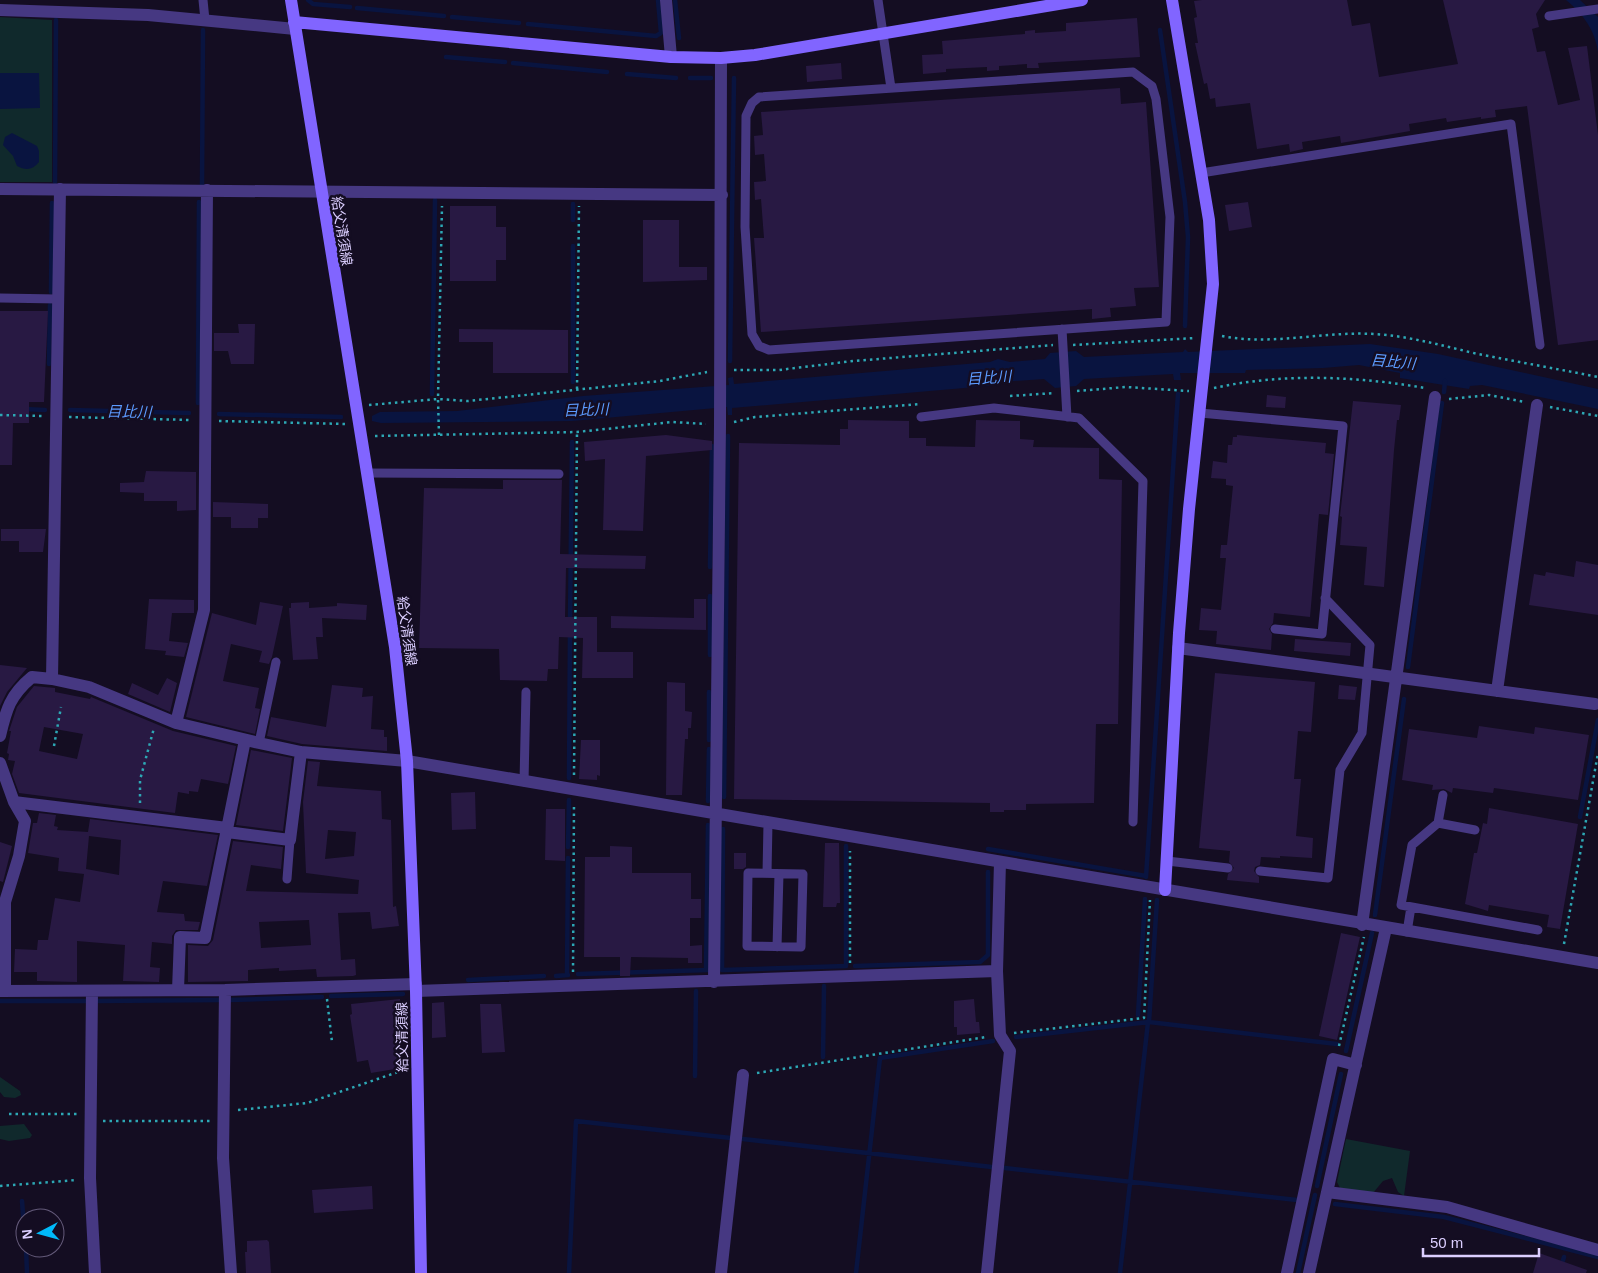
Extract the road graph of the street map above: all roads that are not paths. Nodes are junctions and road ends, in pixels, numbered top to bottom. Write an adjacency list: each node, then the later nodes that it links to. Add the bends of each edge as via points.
1 (203, 0): 10 (lane)
2 (291, 0): 11 (street, 給父清須線)
3 (666, 0): 13 (street)
4 (878, 0): 12 (lane)
5 (1082, 0): 12 (street)
6 (1172, 0): 16 (street)
7 (1596, 9): 9 (lane)
8 (0, 10): 10 (street)
9 (1549, 16)
10 (205, 20): 11 (street)
11 (295, 26): 13 (street); 20 (street, 給父清須線)
12 (883, 33): 14 (street); 15 (lane)
13 (671, 57): 14 (street)
14 (721, 58): 21 (street)
15 (891, 88): 24 (lane, via 1133,72 1152,86 1170,217 1166,322); 24 (lane, via 759,97 752,103 746,116 745,227 752,334 759,346 769,350)
16 (1201, 173): 25 (lane, via 1511,124); 28 (street, via 1213,284)
17 (0, 188): 18 (street)
18 (60, 189): 19 (street); 23 (street)
19 (207, 190): 20 (street); 43 (street, via 204,610)
20 (321, 192): 21 (street); 31 (street, 給父清須線)
21 (722, 195): 53 (street)
22 (0, 298): 23 (lane)
23 (58, 298): 39 (street)
24 (1062, 329): 30 (lane)
25 (1540, 345)
26 (1435, 397): 38 (street)
27 (1537, 405): 40 (street)
28 (1200, 413): 33 (lane, via 1343,426); 35 (street)
29 (921, 417): 30 (lane, via 994,408)
30 (1067, 417): 54 (lane, via 1079,418 1143,481)
31 (367, 473): 32 (lane); 48 (street, 給父清須線, via 395,647)
32 (559, 474)
33 (1326, 598): 34 (lane, via 1322,634); 37 (lane, via 1370,646)
34 (1275, 629)
35 (1178, 648): 37 (street); 60 (street)
36 (276, 662): 46 (lane)
37 (1368, 673): 38 (street); 63 (lane, via 1362,734 1340,770 1328,878)
38 (1395, 677): 40 (street); 69 (street)
39 (52, 679): 43 (street, via 89,687); 44 (street, via 32,677 18,689 7,709)
40 (1497, 691): 42 (street)
41 (526, 692): 50 (lane)
42 (1594, 704)
43 (176, 723): 45 (street)
44 (0, 736)
45 (245, 740): 46 (street); 57 (street)
46 (259, 743): 47 (street)
47 (301, 752): 48 (street); 59 (street)
48 (407, 761): 50 (street); 77 (street, 給父清須線)
49 (0, 763): 52 (street)
50 (524, 782): 53 (street)
51 (1443, 795): 56 (lane)
52 (14, 802): 57 (street); 80 (street, via 25,821 19,856 5,902)
53 (716, 815): 55 (street); 76 (street)
54 (1133, 822)
55 (768, 823): 61 (street); 64 (lane)
56 (1438, 823): 58 (lane); 68 (lane, via 1412,845 1401,905)
57 (227, 830): 59 (street); 78 (street, via 205,938 180,937)
58 (1475, 830)
59 (290, 840): 66 (lane)
60 (1167, 861): 62 (lane); 67 (street)
61 (1000, 862): 67 (street); 75 (street)
62 (1228, 868)
63 (1260, 871)
64 (767, 873): 65 (lane); 73 (lane, via 748,873 747,946)
65 (779, 874): 73 (lane); 73 (lane, via 803,874 801,947)
66 (288, 878)
67 (1165, 890): 69 (street)
68 (1411, 907): 71 (lane); 72 (lane)
69 (1364, 925): 70 (street)
70 (1386, 928): 72 (street); 82 (street)
71 (1538, 930)
72 (1407, 932): 74 (street)
73 (777, 946)
74 (1598, 963)
75 (997, 971): 76 (street); 90 (street, via 1000,1035 1010,1051)
76 (714, 982): 77 (street)
77 (416, 988): 79 (street); 88 (street, 給父清須線)
78 (178, 990): 79 (street); 81 (street)
79 (225, 990): 87 (street, via 223,1158)
80 (2, 991): 81 (street)
81 (92, 991): 86 (street, via 90,1178)
82 (1356, 1065): 84 (street); 91 (street, via 1333,1059)
83 (743, 1075): 89 (street)
84 (1327, 1192): 85 (street, via 1447,1207); 92 (street)
85 (1598, 1250)
86 (95, 1273)
87 (231, 1273)
88 (421, 1273)
89 (721, 1273)
90 (987, 1273)
91 (1287, 1273)
92 (1309, 1273)

